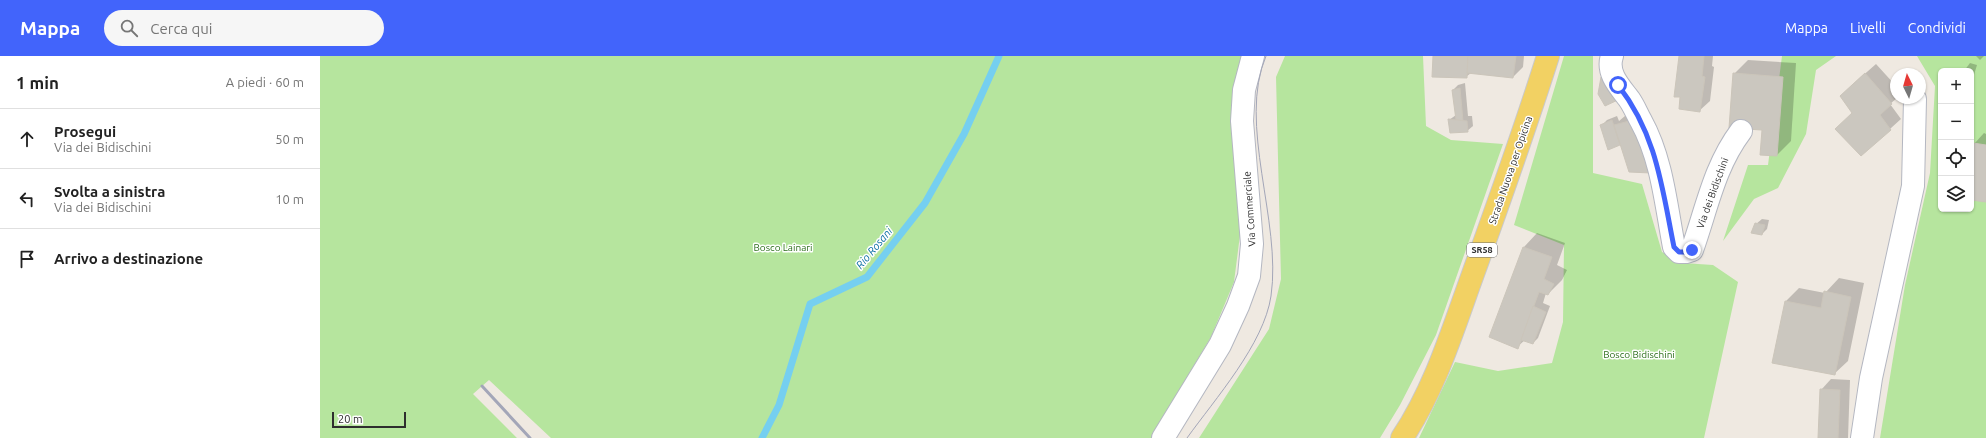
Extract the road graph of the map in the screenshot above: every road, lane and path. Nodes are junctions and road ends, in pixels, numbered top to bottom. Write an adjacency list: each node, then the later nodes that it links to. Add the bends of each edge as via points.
1 (1253, 56): 6 (street, Via Commerciale, via 1244,90 1242,121 1252,244 1249,276 1220,344)
2 (1548, 56): 7 (main road, Strada Nuova per Opicina / SR58, via 1452,331 1427,394)
3 (1612, 56): 5 (street, Via dei Bidischini, via 1612,73 1646,130 1656,156 1674,247 1679,252 1692,250 1728,148)
4 (1915, 104): 8 (street, via 1913,186 1871,378)
5 (1741, 131)
6 (1163, 438)
7 (1402, 438)
8 (1862, 438)

